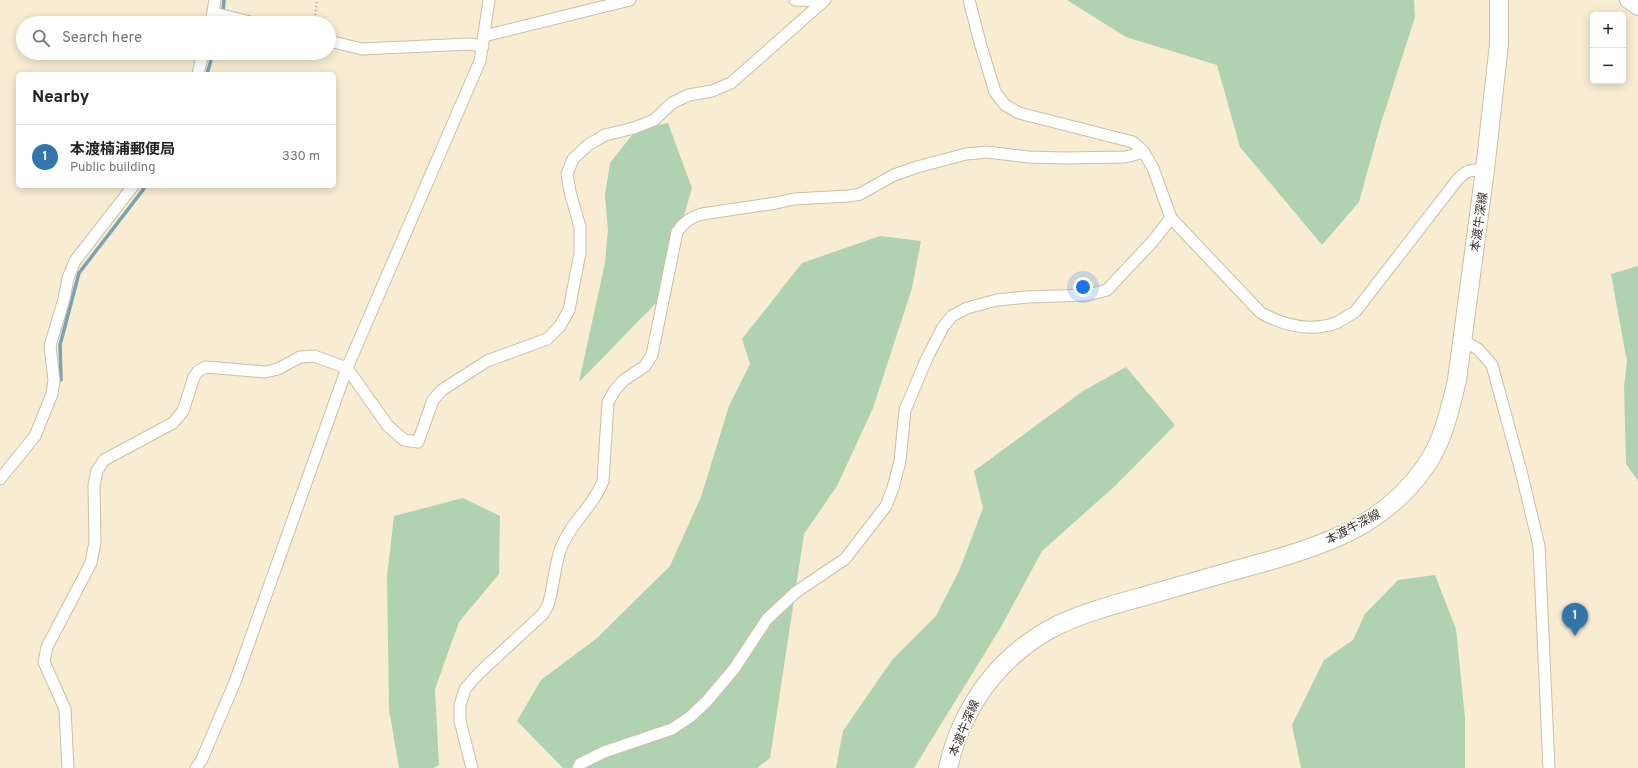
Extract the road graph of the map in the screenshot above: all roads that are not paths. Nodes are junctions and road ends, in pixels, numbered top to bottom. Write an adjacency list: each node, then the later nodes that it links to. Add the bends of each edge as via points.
1 (215, 0): 10 (street)
2 (489, 0): 11 (street)
3 (630, 0): 11 (street)
4 (795, 0): 8 (street)
5 (969, 0): 15 (street, via 995,92 1005,105 1019,113 1134,142)
6 (1499, 0): 16 (main road, 本渡牛深線, via 1499,44)
7 (1628, 0): 9 (main road)
8 (824, 1): 20 (street, via 731,83 712,91 689,94 672,103 654,120 606,135 588,145 573,159 567,174 580,227 580,253 569,310 560,326 547,338 487,361 442,390 432,400 418,442 404,440 388,426)
9 (1638, 7)
10 (217, 16)
11 (483, 41): 12 (street, via 469,44 362,49); 20 (street, via 480,61)
12 (336, 43)
13 (201, 60): 14 (street)
14 (198, 72)
15 (1143, 151): 18 (street, via 1153,168); 24 (street, via 1126,156 1065,158 987,152 966,154 894,175 860,194 794,199 702,214 682,225 675,239 652,355 645,366 624,380 608,402 603,481 598,493 561,548 544,614 465,689 460,705 460,721)
16 (1485, 170): 18 (street, via 1465,172 1458,179 1355,312 1337,322 1317,328 1279,323 1261,313); 19 (main road, 本渡牛深線)
17 (131, 188): 21 (street, via 70,269 50,346 54,380 52,394 35,436)
18 (1172, 218): 25 (street, via 1107,290 1087,294 997,300 967,308 952,316 926,358 905,410 900,461 886,506 845,559 796,592 768,619 734,668 690,717 672,728 604,752 580,764)
19 (1463, 341): 26 (main road, 本渡牛深線, via 1451,406 1439,441 1426,466 1385,510 1358,528 1324,543 1098,609 1057,626 1031,641 1004,662 986,682 970,708); 27 (street, via 1478,349 1492,365 1539,546)
20 (347, 368): 22 (street, via 314,356 300,357 278,369 265,372 206,367 198,371 194,377 183,411 174,423 104,460 97,471 94,485 95,542 91,563 47,647 44,662 66,709); 23 (street, via 235,682)
21 (0, 479)
22 (68, 768)
23 (196, 768)
24 (472, 768)
25 (578, 768)
26 (948, 768)
27 (1549, 768)

